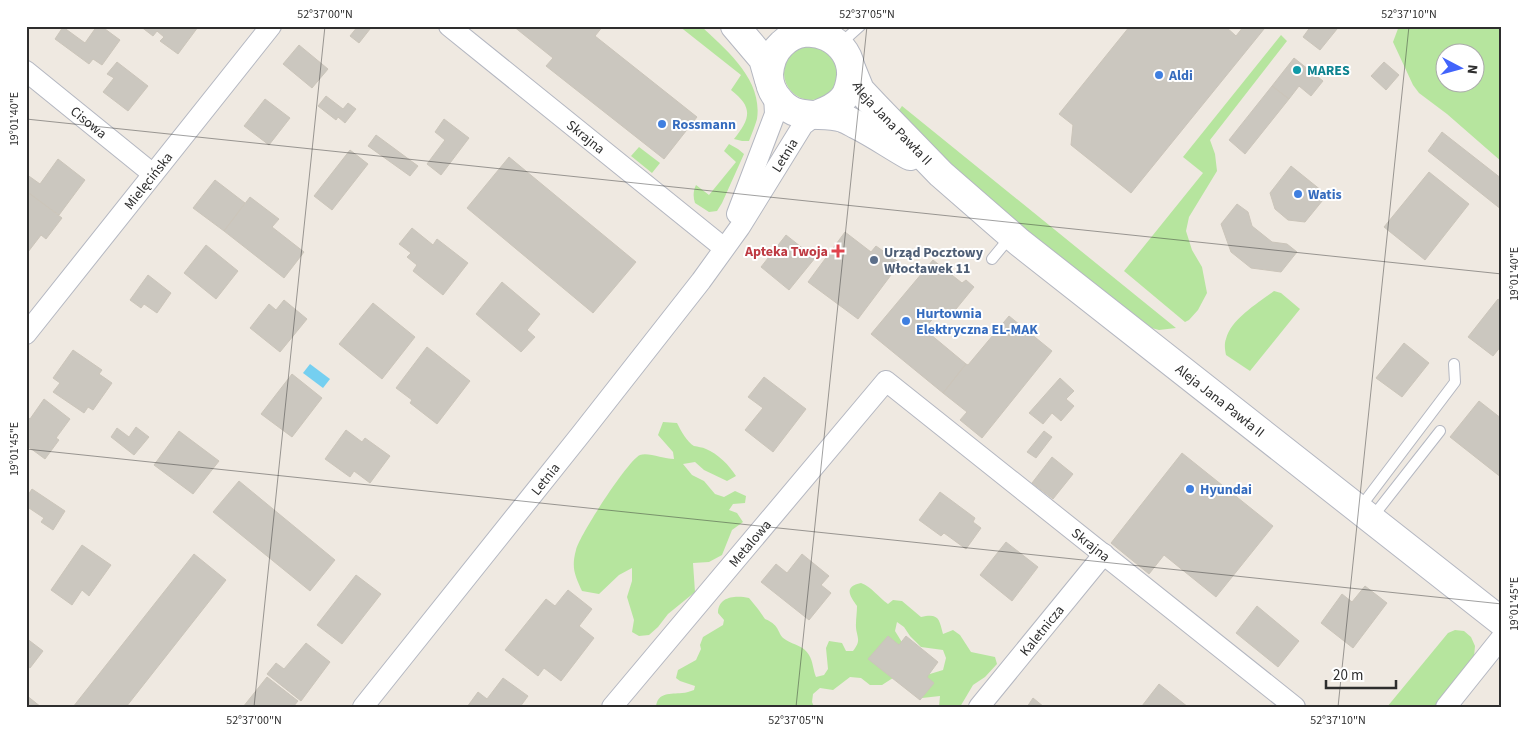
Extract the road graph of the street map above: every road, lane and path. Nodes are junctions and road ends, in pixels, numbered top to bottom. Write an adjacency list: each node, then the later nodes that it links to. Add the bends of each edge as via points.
1 (271, 26): 11 (street, Mielęcińska)
2 (449, 26): 14 (street, Skrajna)
3 (735, 26): 9 (main road, via 763,59)
4 (772, 26): 6 (main road, via 781,31)
5 (860, 26): 7 (lane)
6 (804, 32): 7 (main road, via 820,33 835,40); 9 (main road, via 788,38 776,49 770,64)
7 (845, 56): 10 (main road, via 850,85 844,99); 12 (main road, Aleja Jana Pawła II, via 860,90)
8 (26, 71): 11 (street, Cisowa)
9 (772, 88): 10 (main road, via 785,108 800,114); 14 (street, Letnia, via 775,114)
10 (816, 115): 12 (main road, Aleja Jana Pawła II, via 843,118); 14 (street, Letnia, via 802,125)
11 (153, 174): 16 (street, Mielęcińska)
12 (941, 174): 13 (main road, Aleja Jana Pawła II)
13 (1011, 235): 15 (lane); 20 (main road, Aleja Jana Pawła II)
14 (724, 248): 24 (street, Letnia, via 586,428)
15 (992, 259)
16 (26, 334)
17 (1454, 364): 20 (lane, via 1455,382)
18 (886, 381): 21 (street, Skrajna); 25 (street, Metalowa)
19 (1440, 431): 20 (lane)
20 (1365, 514): 22 (main road, Aleja Jana Pawła II)
21 (1104, 554): 26 (street, Kaletnicza); 27 (street, Skrajna)
22 (1502, 622)
23 (1502, 637): 28 (street)
24 (363, 707)
25 (612, 707)
26 (979, 707)
27 (1295, 707)
28 (1446, 707)

